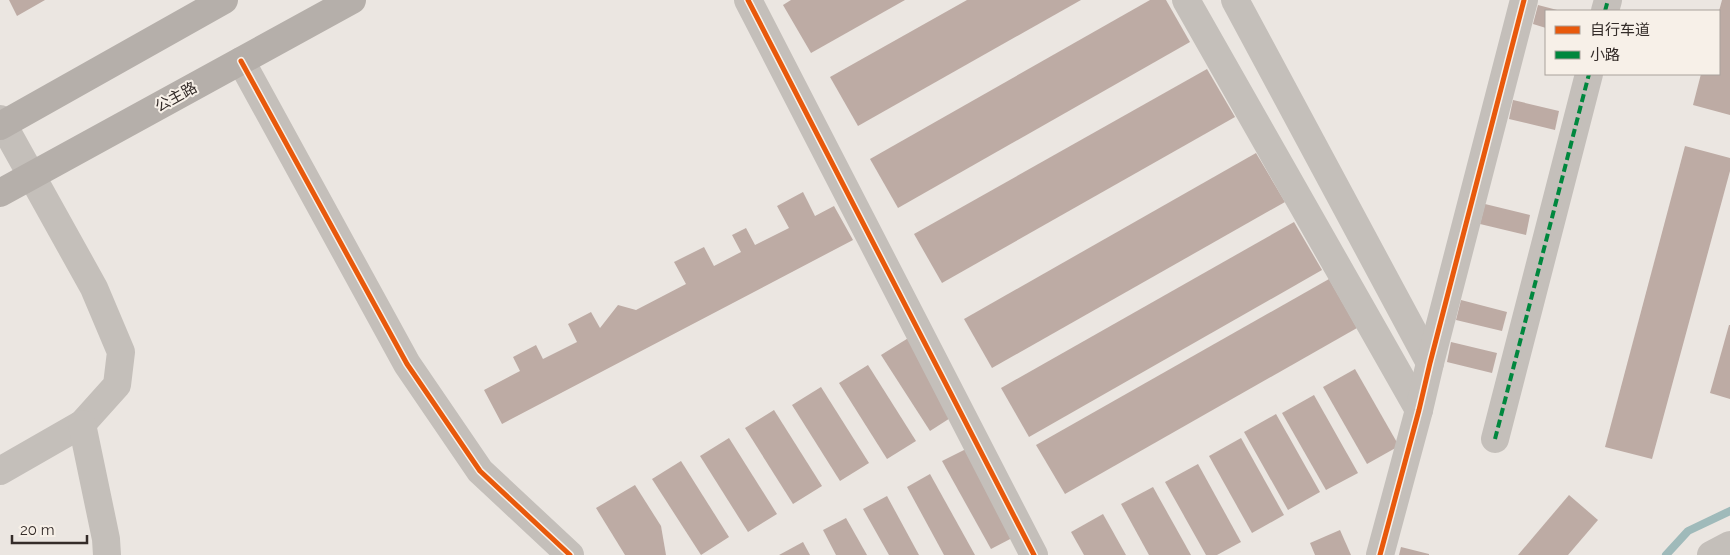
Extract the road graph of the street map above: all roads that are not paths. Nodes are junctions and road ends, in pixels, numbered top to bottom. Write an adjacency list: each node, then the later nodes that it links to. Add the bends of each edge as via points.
1 (224, 0): 9 (main road)
2 (352, 0): 7 (main road, 公主路)
3 (748, 0): 20 (street)
4 (1186, 0): 13 (street)
5 (1235, 0): 12 (street)
6 (1524, 0): 12 (street)
7 (241, 61): 10 (main road, 公主路); 19 (street, via 407,364 480,471)
8 (1589, 75): 15 (street)
9 (1, 123): 10 (street)
10 (32, 176): 11 (main road, 公主路); 14 (street, via 94,288 122,352 116,385)
11 (0, 193)
12 (1430, 363): 13 (street)
13 (1419, 410): 21 (street)
14 (82, 424): 16 (street); 18 (street)
15 (1495, 439)
16 (0, 471)
17 (1730, 545): 22 (street)
18 (107, 555)
19 (570, 555)
20 (1034, 555)
21 (1380, 555)
22 (1711, 555)

